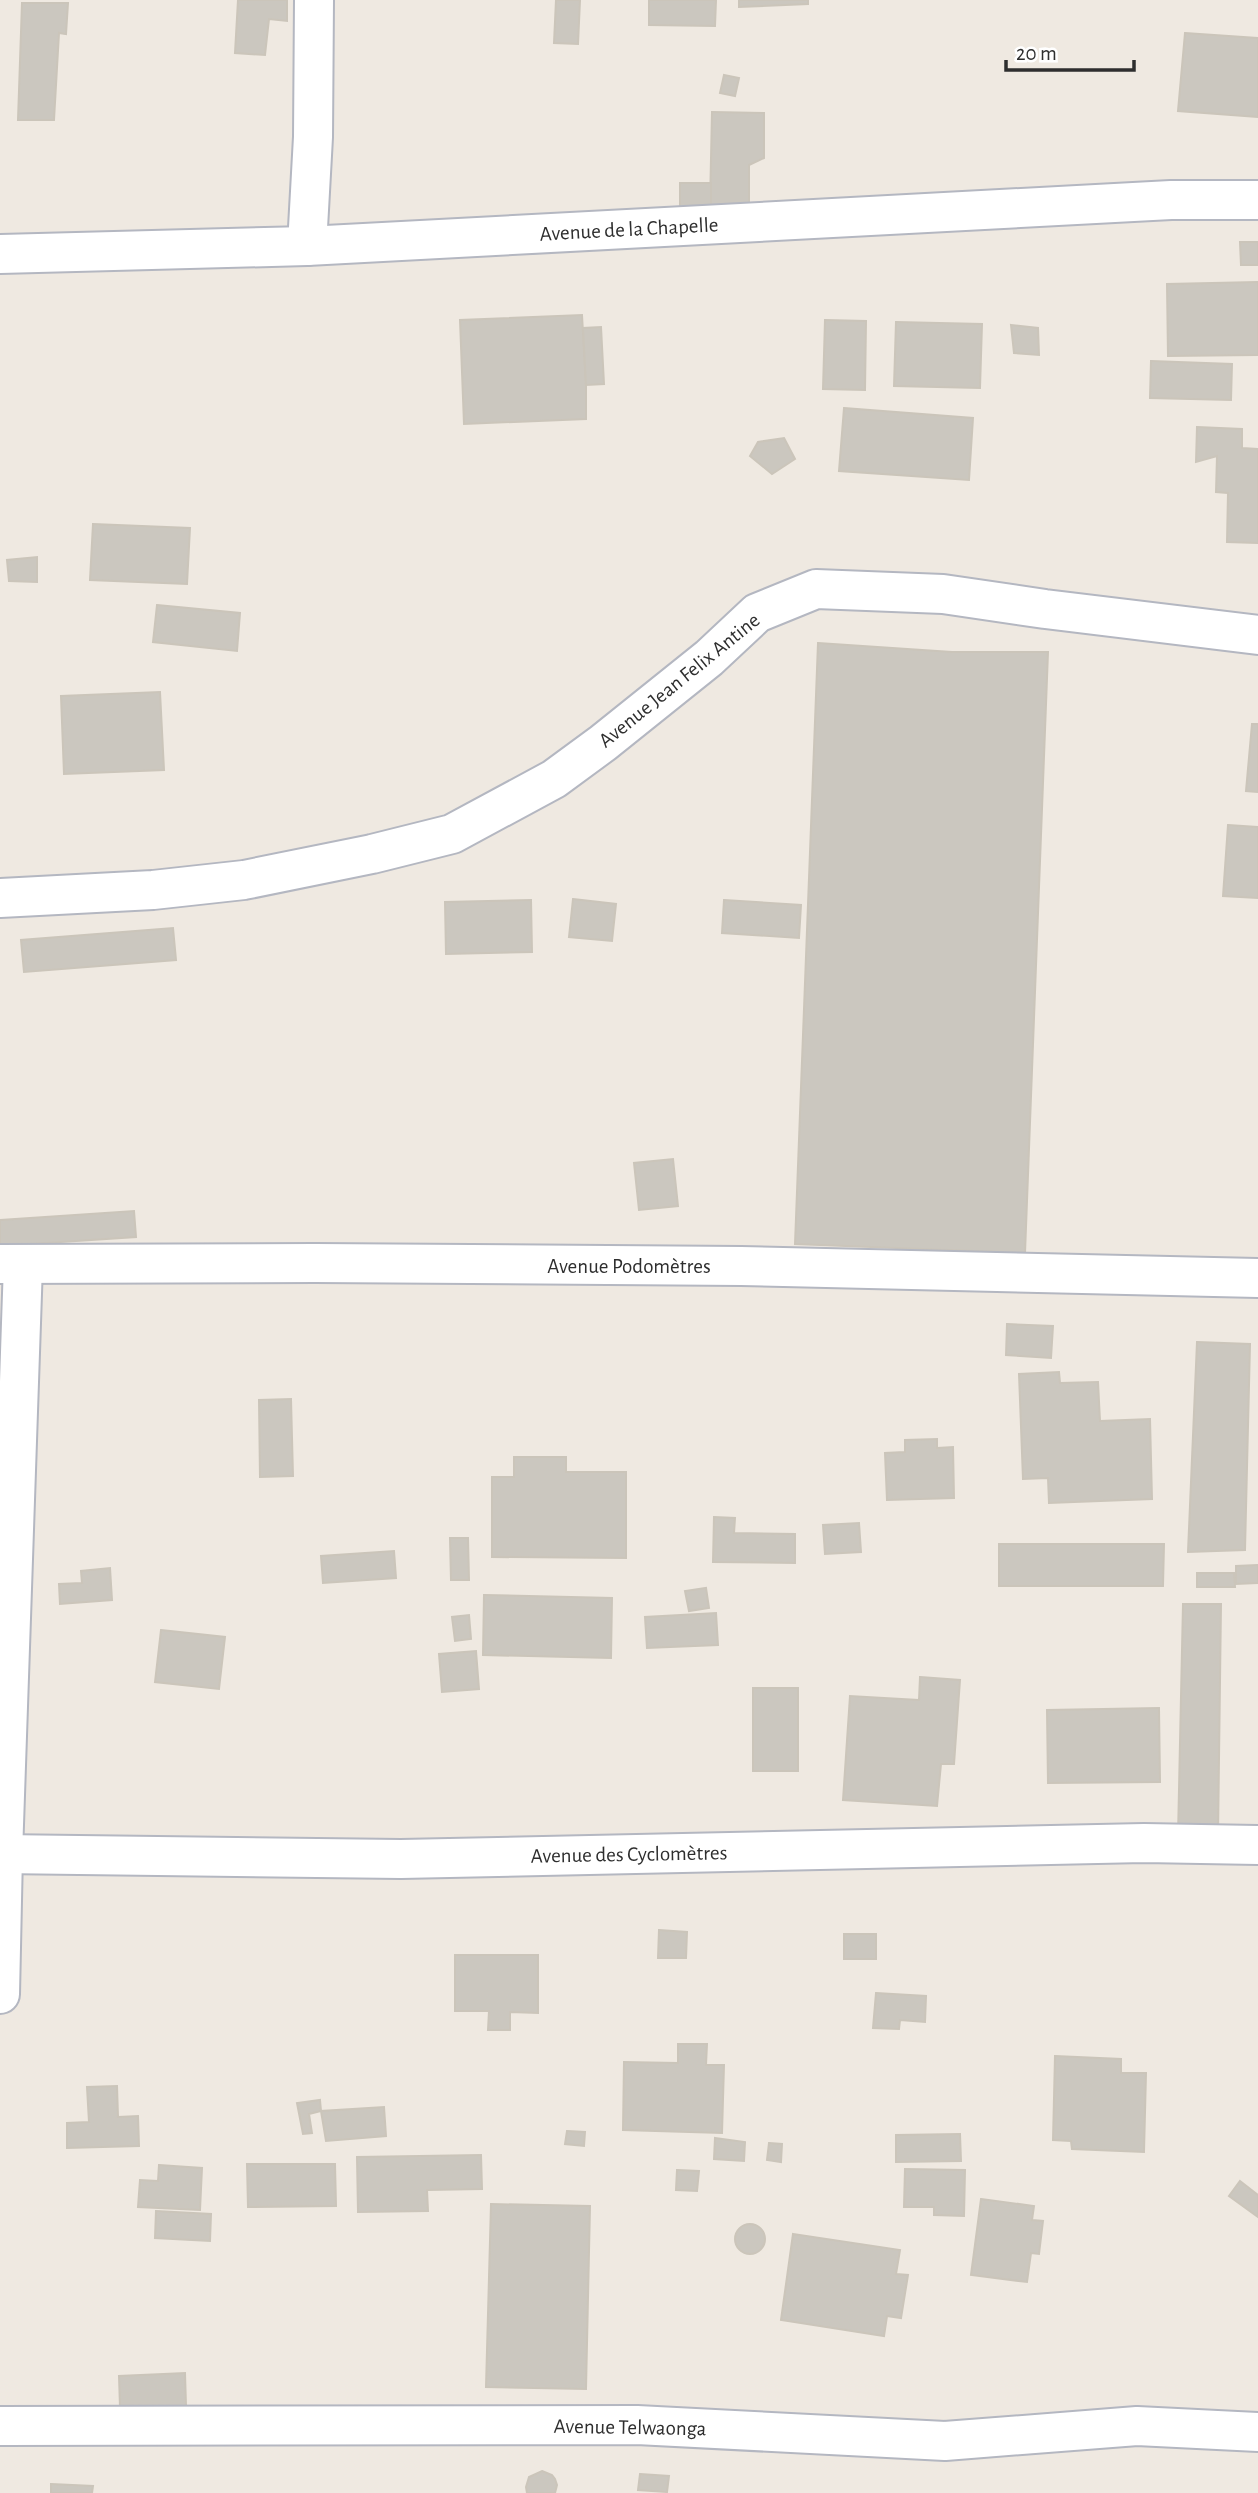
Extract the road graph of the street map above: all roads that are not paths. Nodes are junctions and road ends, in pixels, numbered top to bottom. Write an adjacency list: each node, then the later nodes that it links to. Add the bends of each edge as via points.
1 (314, 0): 3 (street)
2 (1258, 200): 3 (street, Avenue de la Chapelle, via 1171,200)
3 (307, 246): 4 (street, Avenue de la Chapelle)
4 (0, 254)
5 (1258, 635): 6 (street, Avenue Jean Felix Antine, via 943,594 816,589 757,613 709,658 554,779 452,834 244,880)
6 (0, 898)
7 (11, 1264): 8 (street, Avenue Podomètres, via 741,1266); 10 (street)
8 (1258, 1278)
9 (1258, 1845): 10 (street, Avenue des Cyclomètres, via 1144,1843 401,1859)
10 (1, 1854): 11 (street)
11 (0, 1994)
12 (0, 2426): 13 (street, Avenue Telwaonga, via 637,2425 945,2441 1137,2426)
13 (1258, 2432)

